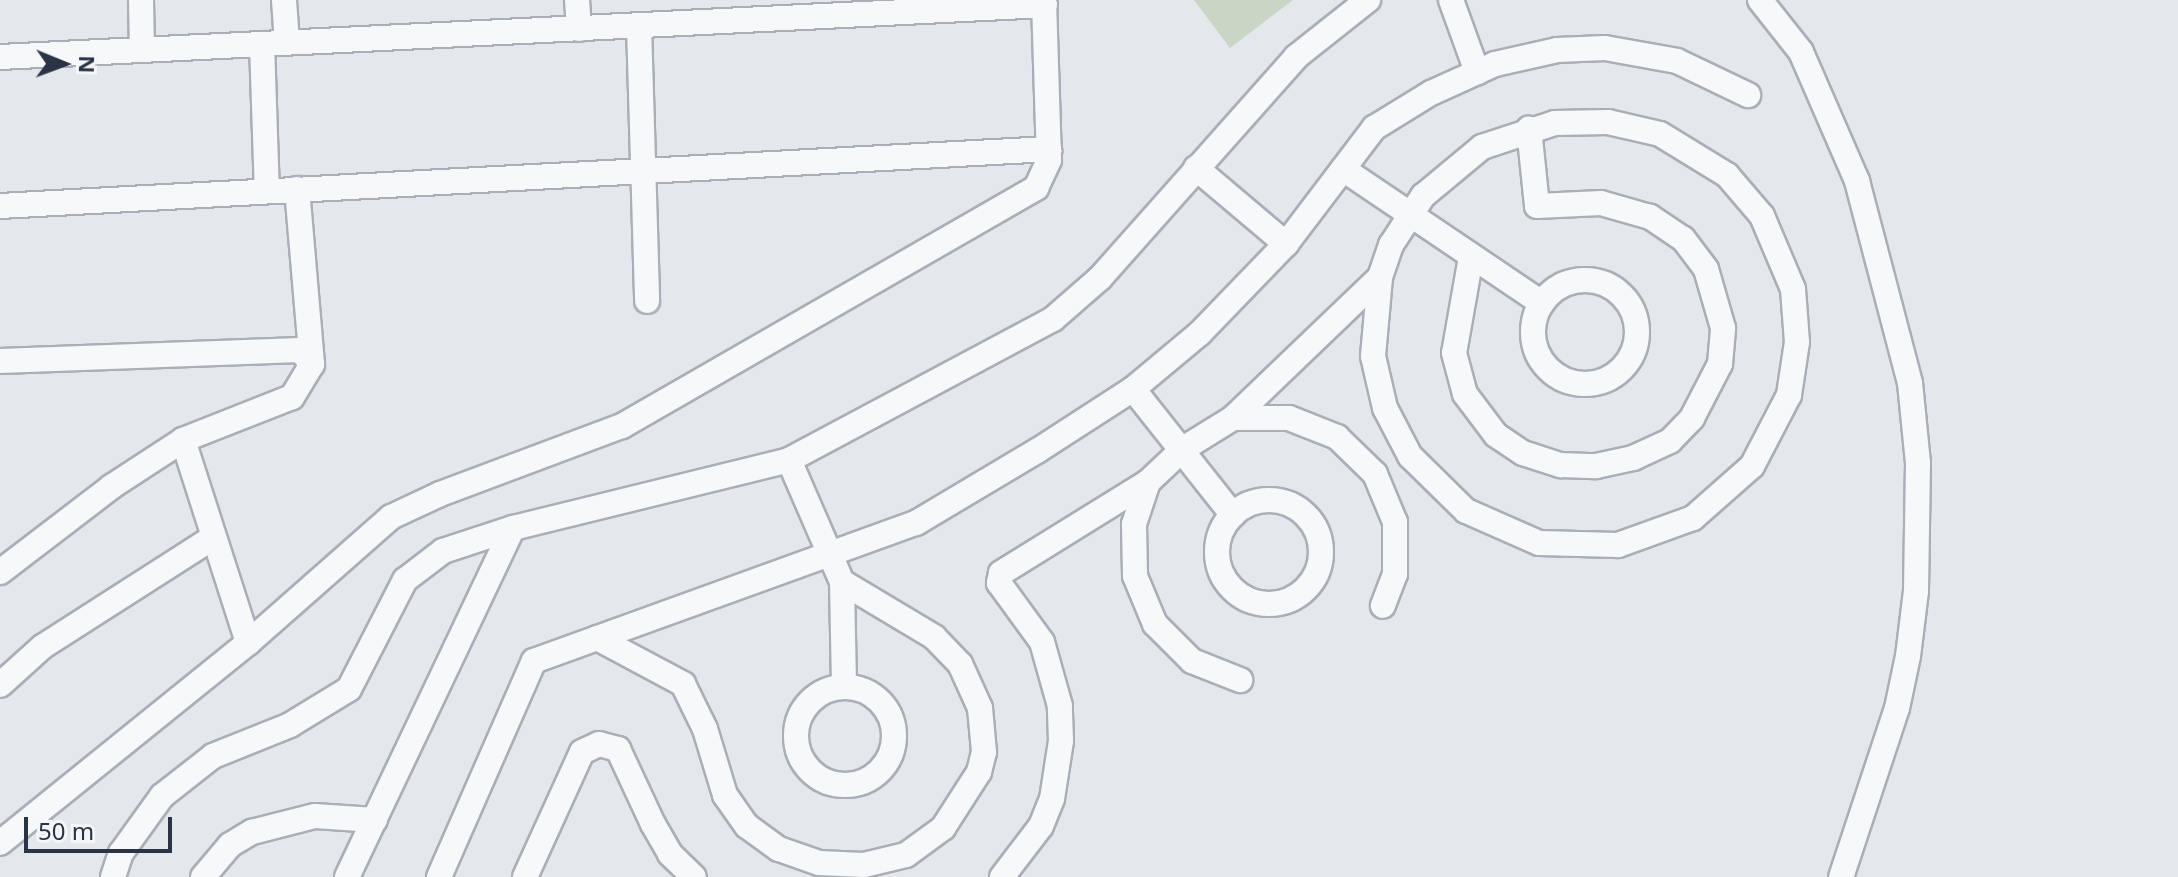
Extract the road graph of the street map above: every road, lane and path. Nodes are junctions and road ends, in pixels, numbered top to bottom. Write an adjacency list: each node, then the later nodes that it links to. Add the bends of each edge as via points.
1 (141, 0): 13 (street)
2 (284, 0): 11 (street)
3 (577, 0): 10 (street)
4 (1368, 0): 19 (street, via 1296,57)
5 (1451, 0): 15 (street)
6 (1760, 0): 60 (street, via 1801,52 1857,181 1910,383 1918,463 1916,591 1908,656 1884,751)
7 (1044, 2): 8 (street); 18 (street)
8 (727, 11): 9 (street)
9 (639, 26): 10 (street); 21 (street)
10 (579, 29): 11 (street)
11 (287, 43): 12 (street)
12 (262, 44): 13 (street); 23 (street)
13 (142, 50): 14 (street)
14 (0, 57)
15 (1477, 72): 16 (street, via 1557,50 1605,48 1677,61); 20 (street, via 1374,128)
16 (1748, 95)
17 (1529, 128): 25 (street, via 1460,161); 27 (street, via 1537,206 1601,203 1650,217 1683,239 1706,269 1723,328 1720,364 1692,418 1670,441 1633,458 1596,466 1561,465 1523,453 1496,435 1465,394 1454,353); 28 (street, via 1581,121 1660,134 1727,175 1762,216 1793,289 1795,369 1780,420 1735,486 1693,518 1618,545 1539,543 1477,518 1426,477 1385,408 1373,356)
18 (1049, 149): 21 (street); 47 (street, via 1043,180 1028,195 648,412 595,439 391,517)
19 (1196, 168): 26 (street); 37 (street, via 1100,278 1053,319)
20 (1343, 169): 25 (street); 26 (street)
21 (647, 172): 22 (street); 29 (street)
22 (297, 189): 23 (street); 32 (street)
23 (267, 191): 24 (street)
24 (0, 206)
25 (1408, 216): 27 (street); 28 (street)
26 (1286, 244): 33 (street, via 1200,333)
27 (1471, 257): 30 (street)
28 (1380, 277): 34 (street)
29 (647, 301)
30 (1542, 303): 30 (street, via 1532,336 1546,368 1576,384 1594,384 1624,367 1637,336 1629,303 1617,291 1594,281 1568,282)
31 (0, 361): 32 (street, via 300,350)
32 (312, 364): 35 (street, via 292,397)
33 (1133, 389): 36 (street); 42 (street, via 916,523)
34 (1233, 418): 36 (street); 45 (street, via 1289,418 1337,437 1375,474 1395,522 1395,574)
35 (183, 440): 41 (street); 43 (street, via 111,487)
36 (1183, 449): 38 (street); 39 (street)
37 (789, 460): 40 (street); 42 (street)
38 (1148, 482): 48 (street, via 1134,524 1135,576 1155,624 1192,661); 59 (street, via 1001,573 999,583 1042,642 1060,706 1061,741 1052,799 1041,826)
39 (1233, 515): 39 (street, via 1217,545 1227,584 1262,604 1300,594 1321,559 1320,538 1310,520 1295,506 1276,500 1255,501)
40 (513, 528): 51 (street); 53 (street, via 443,551 405,580 349,689 290,725 213,756 182,780 142,820)
41 (211, 539): 47 (street); 49 (street, via 42,647)
42 (830, 555): 44 (street); 46 (street)
43 (0, 572)
44 (842, 582): 46 (street, via 934,637 969,682 984,730 979,772 958,810 925,843 886,860 819,863 761,837 725,795 705,729 683,684); 50 (street)
45 (1383, 606)
46 (597, 638): 56 (street, via 534,661)
47 (248, 643): 52 (street)
48 (1240, 680)
49 (0, 685)
50 (844, 686): 50 (street, via 810,701 796,737 811,772 846,786 865,782 881,770 895,735 880,700 864,689)
51 (375, 820): 54 (street, via 315,816 252,832 230,845); 55 (street)
52 (0, 843)
53 (113, 877)
54 (203, 877)
55 (347, 877)
56 (439, 877)
57 (525, 877): 58 (street, via 582,752 599,744 618,749 670,854)
58 (694, 877)
59 (1002, 877)
60 (1841, 877)

